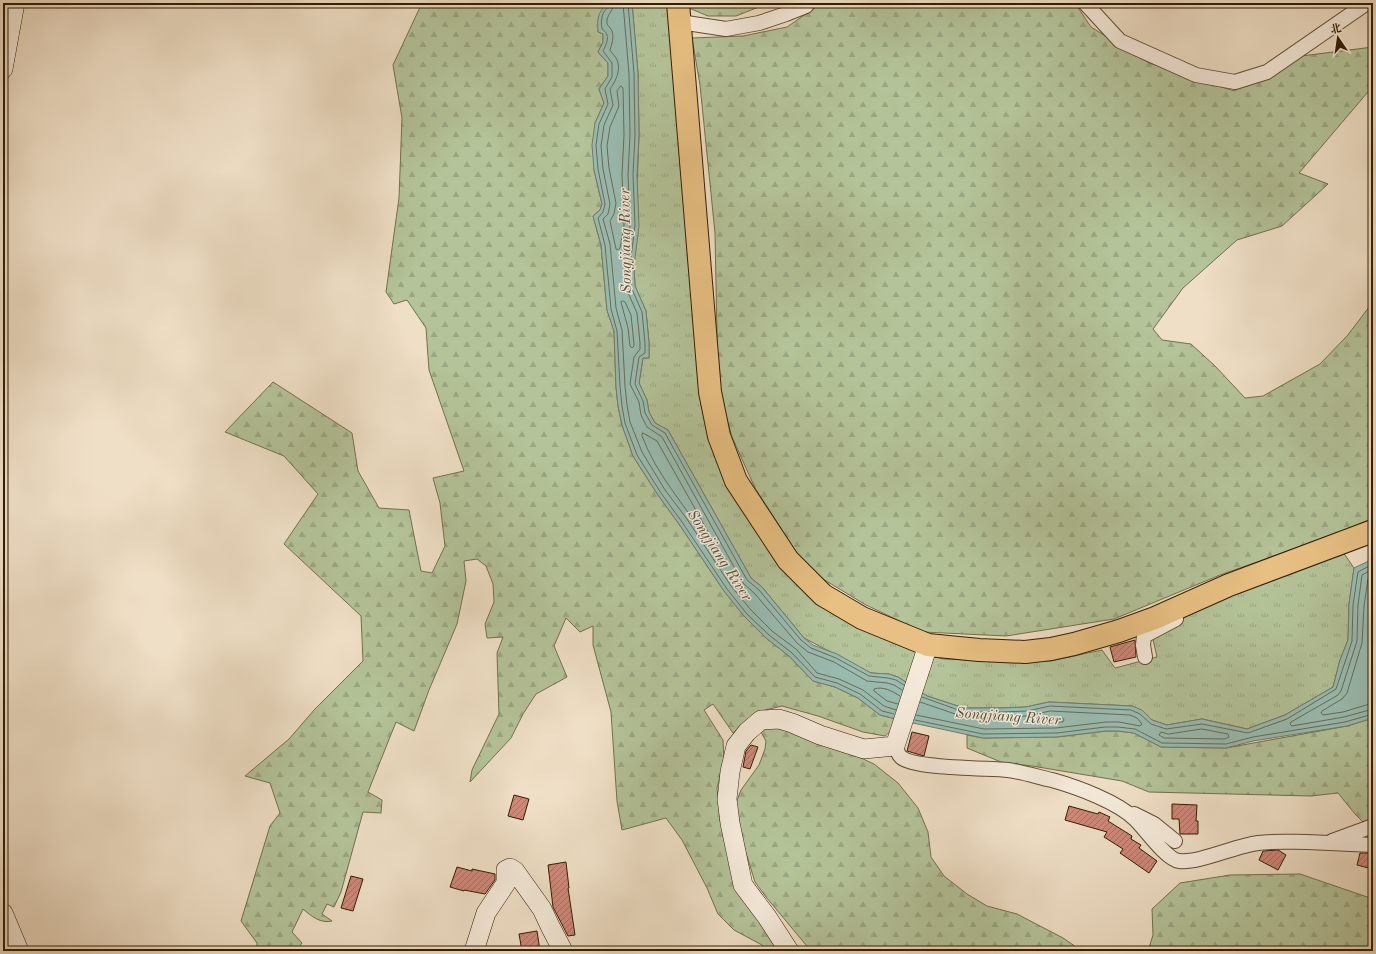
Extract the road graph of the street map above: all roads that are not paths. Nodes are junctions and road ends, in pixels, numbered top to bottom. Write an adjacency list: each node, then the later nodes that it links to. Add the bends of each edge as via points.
1 (15, 3): 6 (street)
2 (808, 3): 5 (street, via 806,6 759,23 726,29)
3 (1085, 3): 4 (street, via 1120,41 1196,76 1234,82 1267,72)
4 (1367, 3)
5 (679, 12): 9 (highway, via 710,392 719,436 736,481 788,560 823,595 862,618)
6 (3, 69)
7 (1373, 531): 8 (highway, via 1229,585)
8 (1193, 602): 9 (highway, via 1120,631 1051,649 1025,652); 10 (street, via 1186,613 1144,636)
9 (928, 645): 11 (street)
10 (1145, 656)
11 (895, 746): 12 (street, via 901,757 914,762 1023,772 1075,786); 21 (street, via 864,749 779,720 762,720 747,732 736,746 727,799 743,885)
12 (1126, 811): 14 (street, via 1154,824); 15 (street, via 1165,853 1178,861 1205,857 1258,843)
13 (1373, 826): 15 (street)
14 (1175, 841)
15 (1326, 843): 16 (street)
16 (1373, 845)
17 (3, 912): 18 (street)
18 (19, 951)
19 (474, 951): 20 (street, via 486,913 506,883 506,870 510,868 515,871 542,908)
20 (563, 951)
21 (789, 951)

